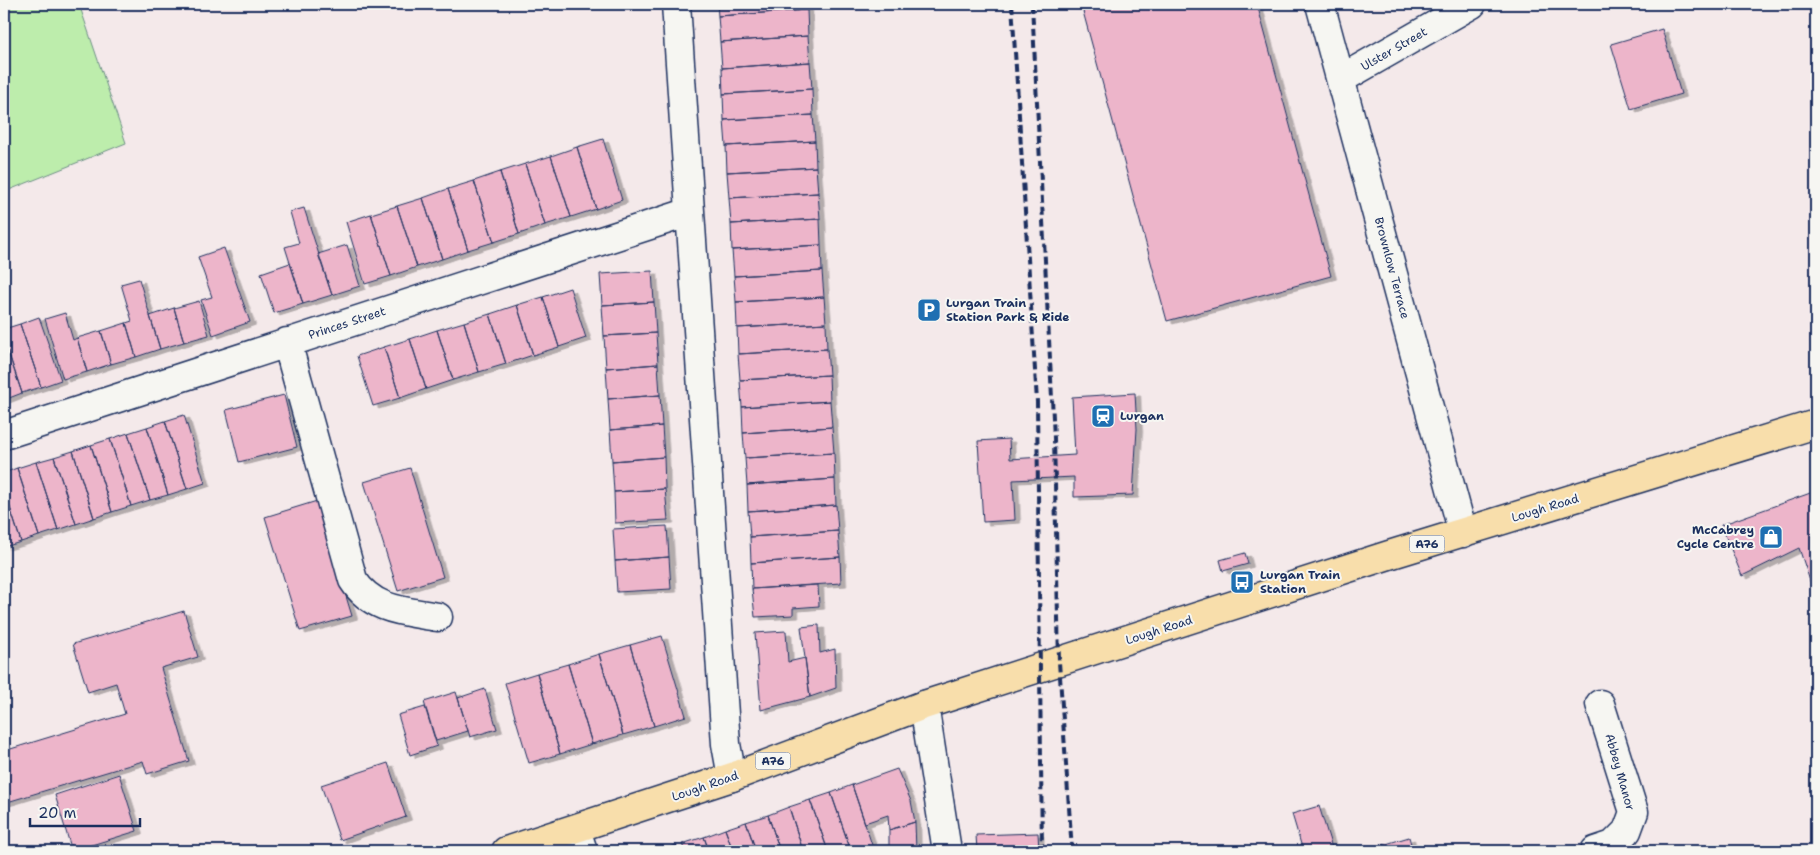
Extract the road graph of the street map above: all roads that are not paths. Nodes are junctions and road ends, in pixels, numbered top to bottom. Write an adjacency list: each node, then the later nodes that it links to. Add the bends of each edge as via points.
1 (676, 4): 5 (street)
2 (1320, 4): 4 (street, Brownlow Terrace)
3 (1472, 4): 4 (street, Ulster Street)
4 (1341, 79): 9 (street, Brownlow Terrace)
5 (690, 212): 6 (street, Princes Street); 13 (street, via 725,736)
6 (287, 342): 8 (street, Princes Street); 10 (street, via 353,580 376,604)
7 (1816, 424): 9 (main road, Lough Road / A76)
8 (4, 435)
9 (1463, 533): 12 (main road, Lough Road / A76)
10 (438, 616)
11 (1600, 704): 17 (street, Abbey Manor, via 1634,812 1627,831 1613,845)
12 (924, 705): 13 (main road, Lough Road / A76); 16 (street)
13 (732, 777): 14 (main road, Lough Road / A76)
14 (580, 841): 15 (main road, Lough Road / A76)
15 (506, 851)
16 (947, 851)
17 (1594, 851)

